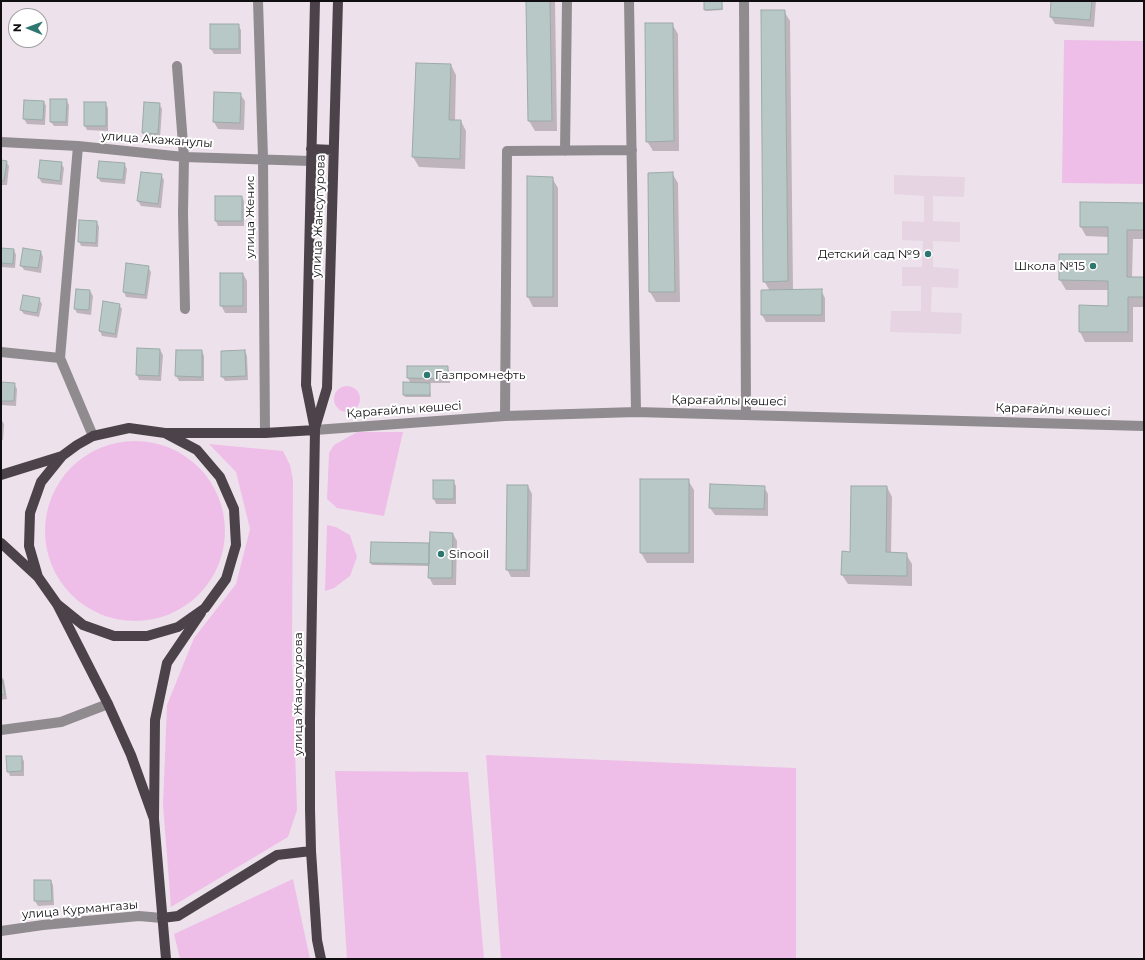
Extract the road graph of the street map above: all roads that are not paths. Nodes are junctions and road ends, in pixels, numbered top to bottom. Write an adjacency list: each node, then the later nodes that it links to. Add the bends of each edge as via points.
1 (258, 1): 15 (street, улица Женис)
2 (315, 1): 10 (main road, улица Жансугурова)
3 (338, 1): 11 (main road, улица Жансугурова)
4 (567, 1): 13 (street)
5 (629, 1): 12 (street)
6 (744, 1): 21 (street)
7 (177, 66): 14 (street)
8 (1, 142): 9 (street, улица Акажанулы)
9 (78, 146): 14 (street, улица Акажанулы); 19 (street)
10 (311, 149): 11 (main road); 16 (main road, улица Жансугурова)
11 (333, 150): 24 (main road, улица Жансугурова, via 326,388)
12 (632, 150): 13 (street); 20 (street)
13 (565, 151): 22 (street, via 507,151)
14 (184, 157): 15 (street, улица Акажанулы); 17 (street)
15 (263, 158): 16 (street, улица Акажанулы); 26 (street, улица Женис)
16 (311, 161): 24 (main road, улица Жансугурова, via 306,384)
17 (185, 309)
18 (1, 352): 19 (street)
19 (60, 358): 27 (street)
20 (636, 412): 21 (street, Қарағайлы көшесі); 22 (street, Қарағайлы көшесі)
21 (746, 415): 23 (street, Қарағайлы көшесі)
22 (505, 416): 24 (street, Қарағайлы көшесі)
23 (1144, 426)
24 (315, 430): 26 (main road); 37 (main road, улица Жансугурова, via 310,719)
25 (165, 433): 26 (main road); 27 (main road, via 129,428); 33 (main road, via 197,450 220,476 234,509 236,545 226,579)
26 (265, 433)
27 (93, 436): 28 (main road)
28 (62, 456): 29 (main road); 31 (main road, via 41,482 30,513 29,546)
29 (1, 475)
30 (1, 543): 31 (main road)
31 (38, 577): 32 (main road)
32 (57, 604): 33 (main road, via 83,625 114,636 147,636 178,627); 34 (main road)
33 (205, 608): 36 (main road, via 167,663 155,720)
34 (108, 704): 35 (street, via 61,722); 36 (main road, via 131,755)
35 (1, 730)
36 (154, 819): 38 (main road)
37 (311, 851): 38 (main road, via 277,856 178,916); 41 (main road, улица Жансугурова, via 317,940)
38 (162, 918): 39 (street, улица Курмангазы, via 139,916); 40 (main road)
39 (1, 930)
40 (166, 959)
41 (321, 959)

